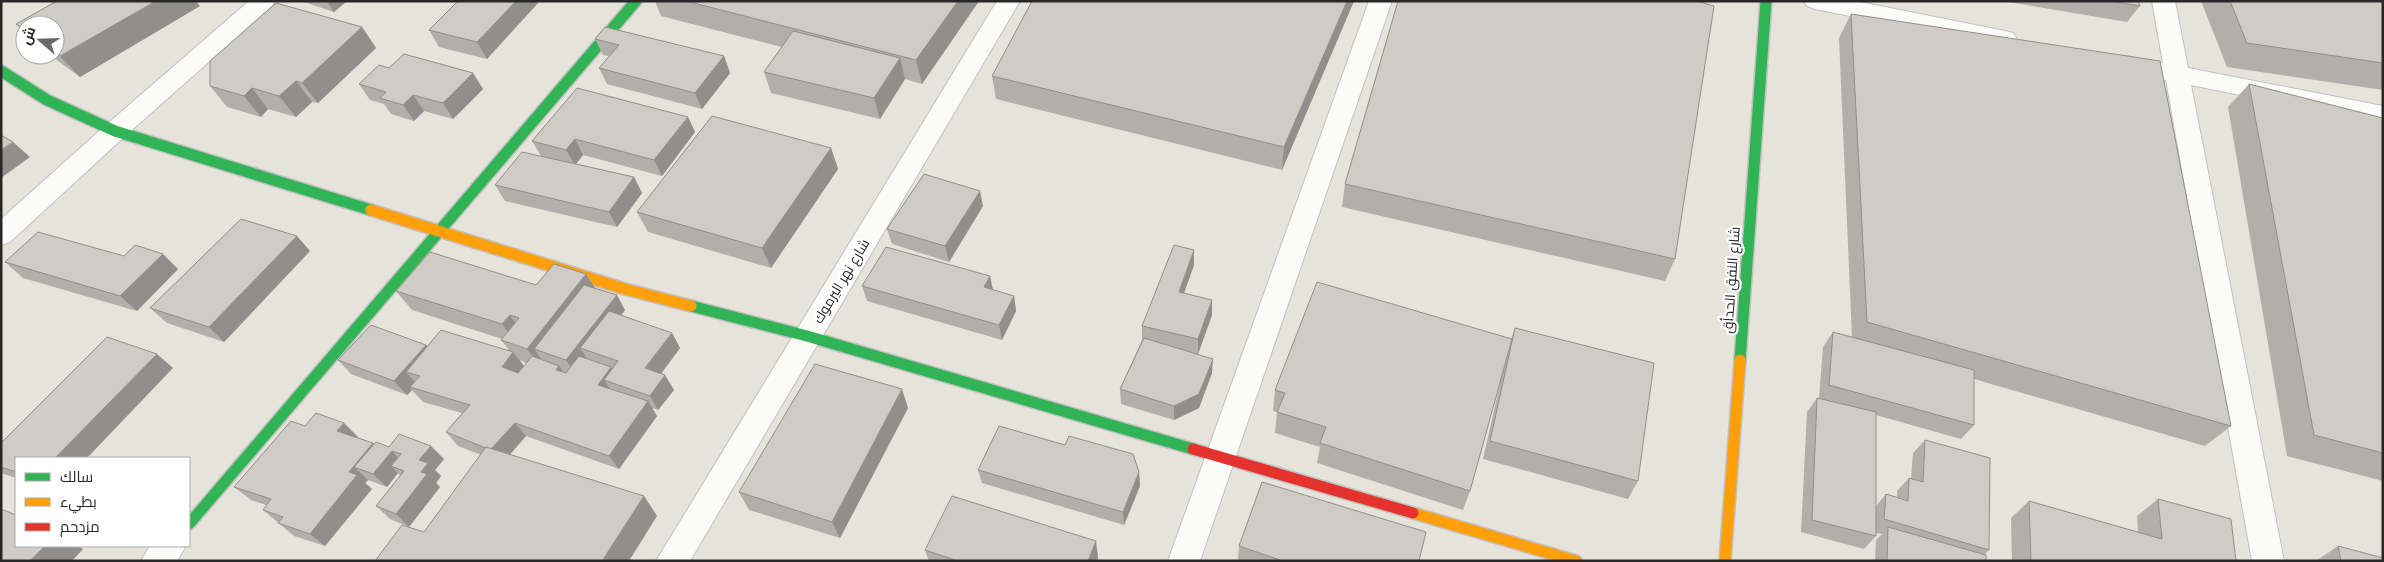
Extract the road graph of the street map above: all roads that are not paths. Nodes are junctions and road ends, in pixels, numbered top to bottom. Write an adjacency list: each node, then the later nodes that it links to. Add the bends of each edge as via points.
1 (264, 1): 13 (street)
2 (636, 1): 14 (street)
3 (1009, 1): 16 (street, شارع نهر اليرموك)
4 (1381, 1): 17 (street)
5 (1766, 1): 24 (street, شارع النفق الحدأق)
6 (1816, 1): 8 (street)
7 (2163, 1): 11 (street)
8 (2030, 44)
9 (2107, 60): 11 (street)
10 (1, 71): 13 (street, via 47,100)
11 (2175, 74): 12 (street); 25 (street)
12 (2383, 115)
13 (115, 131): 14 (street); 15 (street)
14 (438, 232): 16 (street, via 625,289); 18 (street)
15 (1, 235)
16 (808, 336): 17 (street); 21 (street, شارع نهر اليرموك)
17 (1221, 458): 22 (street); 23 (street)
18 (190, 523)
19 (169, 547): 20 (street)
20 (157, 561)
21 (672, 561)
22 (1184, 561)
23 (1576, 561)
24 (1725, 561)
25 (2268, 561)

